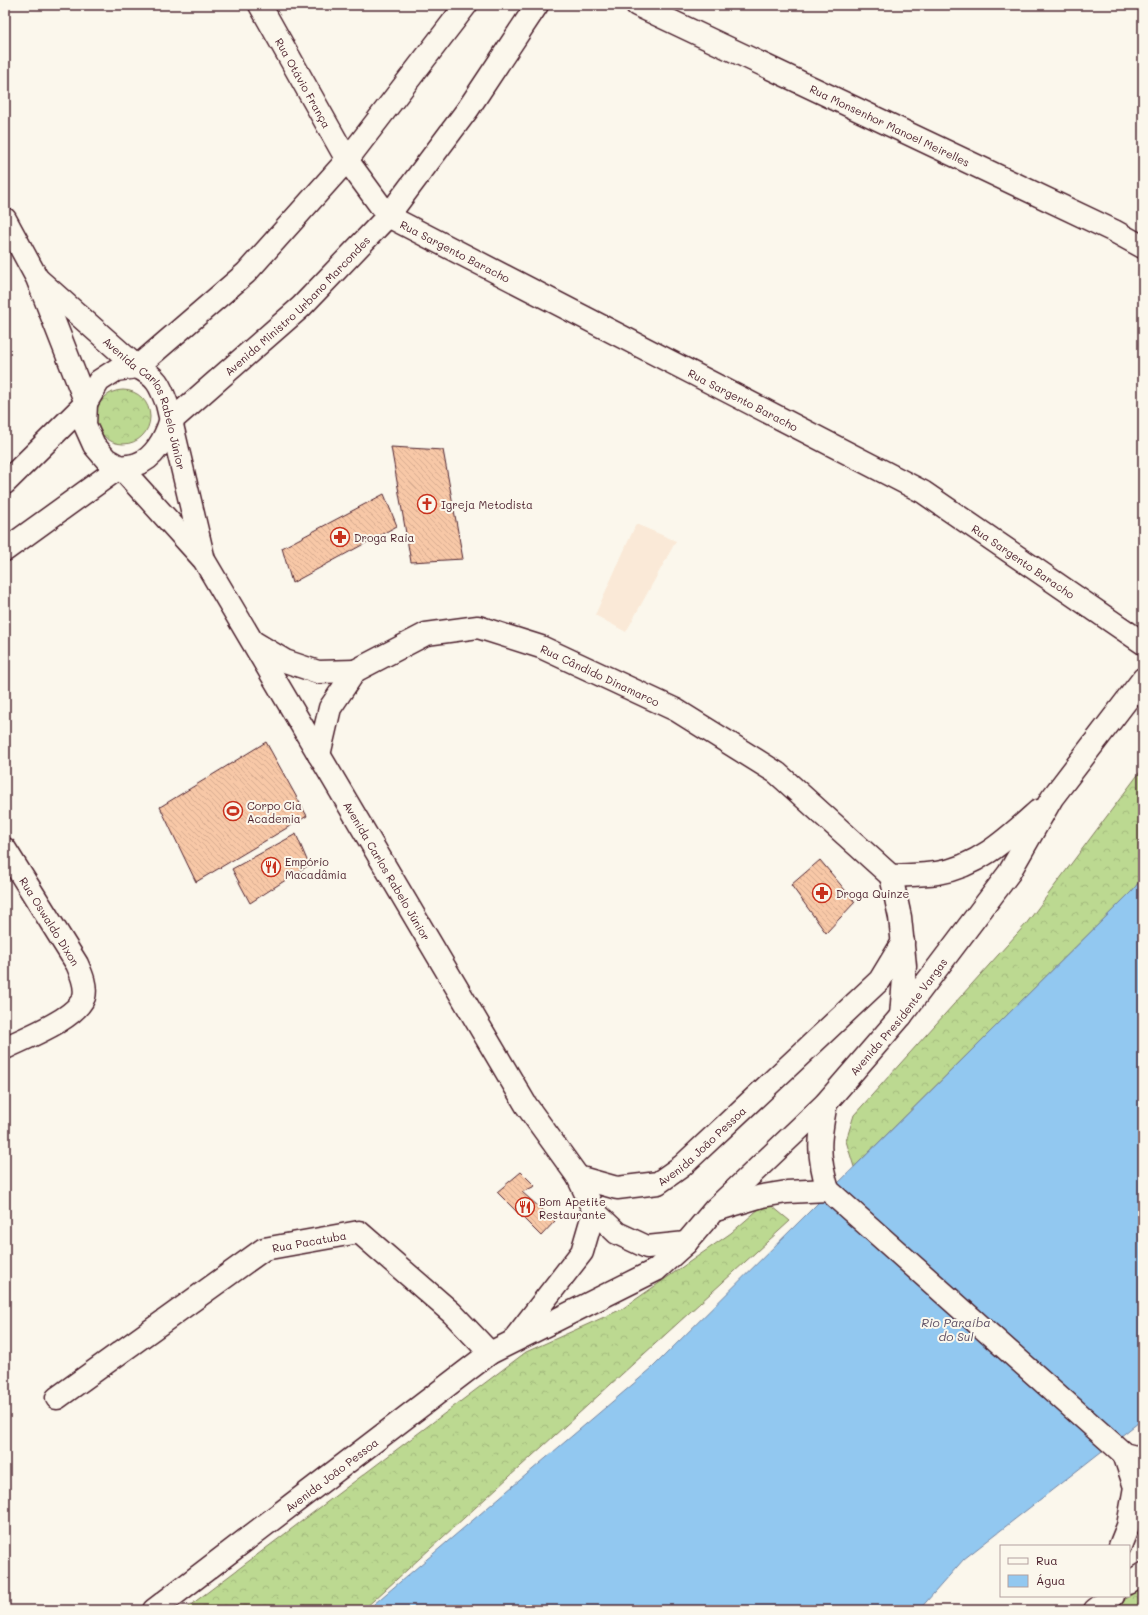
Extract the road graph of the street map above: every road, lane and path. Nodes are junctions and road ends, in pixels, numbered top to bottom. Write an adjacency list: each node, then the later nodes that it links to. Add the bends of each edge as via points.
1 (260, 5): 5 (street, Rua Otávio França)
2 (466, 5): 5 (street)
3 (538, 5): 6 (street, Avenida Ministro Urbano Marcondes, via 468,109)
4 (637, 5): 8 (street, Rua Monsenhor Manoel Meirelles)
5 (347, 160): 6 (street, Rua Sargento Baracho); 10 (street, via 246,273)
6 (388, 216): 12 (street, Avenida Ministro Urbano Marcondes, via 301,307); 18 (street, Rua Sargento Baracho, via 923,492)
7 (5, 219): 9 (street, Avenida Carlos Rabelo Júnior)
8 (1143, 247)
9 (37, 278): 10 (street, Avenida Carlos Rabelo Júnior); 11 (street, Avenida Carlos Rabelo Júnior)
10 (138, 367): 11 (street, via 116,370 99,381); 12 (street, Avenida Carlos Rabelo Júnior, via 151,374 160,385)
11 (86, 403): 13 (street, Avenida Carlos Rabelo Júnior, via 85,426 94,445 106,459); 14 (street)
12 (170, 422): 13 (street, Avenida Ministro Urbano Marcondes, via 165,438 150,455 138,464); 16 (street, Avenida Carlos Rabelo Júnior)
13 (120, 467): 15 (street, Avenida Ministro Urbano Marcondes); 16 (street, Avenida Carlos Rabelo Júnior)
14 (5, 483)
15 (5, 550)
16 (204, 560): 17 (street, Avenida Carlos Rabelo Júnior)
17 (254, 642): 19 (street, via 285,661 318,672); 21 (street, Avenida Carlos Rabelo Júnior)
18 (1143, 643)
19 (355, 671): 21 (street, Rua Cândido Dinamarco, via 330,708); 24 (street, Rua Cândido Dinamarco, via 426,634 478,627 541,648 676,710 777,773)
20 (1143, 679): 22 (street, Avenida Presidente Vargas)
21 (319, 755): 29 (street, Avenida Carlos Rabelo Júnior, via 526,1105)
22 (1052, 798): 24 (street, Avenida Presidente Vargas, via 1003,842 973,861 938,873); 26 (street, Avenida Presidente Vargas, via 1010,873)
23 (5, 849): 27 (street, Rua Oswaldo Dixon, via 77,964 83,978 84,996 74,1011)
24 (891, 876): 25 (street)
25 (903, 942): 26 (street, via 905,966); 29 (street, Avenida João Pessoa, via 880,980 688,1160 664,1179 658,1183 617,1188)
26 (901, 1016): 28 (street, Avenida Presidente Vargas)
27 (5, 1048)
28 (826, 1103): 30 (street, via 819,1142 822,1169); 31 (street, Avenida Presidente Vargas)
29 (578, 1177): 32 (street)
30 (833, 1194): 31 (street, via 787,1192 762,1196); 37 (street)
31 (714, 1210): 33 (street, Avenida João Pessoa)
32 (594, 1211): 33 (street, via 616,1233 647,1247); 34 (street, Avenida João Pessoa, via 582,1252)
33 (686, 1243): 34 (street, Avenida João Pessoa, via 656,1270)
34 (511, 1344): 35 (street, Avenida João Pessoa)
35 (490, 1353): 36 (street, Rua Pacatuba, via 452,1313 359,1232 264,1249); 43 (street, Avenida João Pessoa)
36 (57, 1398)
37 (1128, 1453): 38 (street, via 1135,1487 1128,1526)
38 (1120, 1545)
39 (1143, 1574): 40 (street)
40 (1130, 1582)
41 (1096, 1597): 44 (street)
42 (1111, 1597): 45 (street)
43 (154, 1610)
44 (1089, 1610)
45 (1095, 1610)

